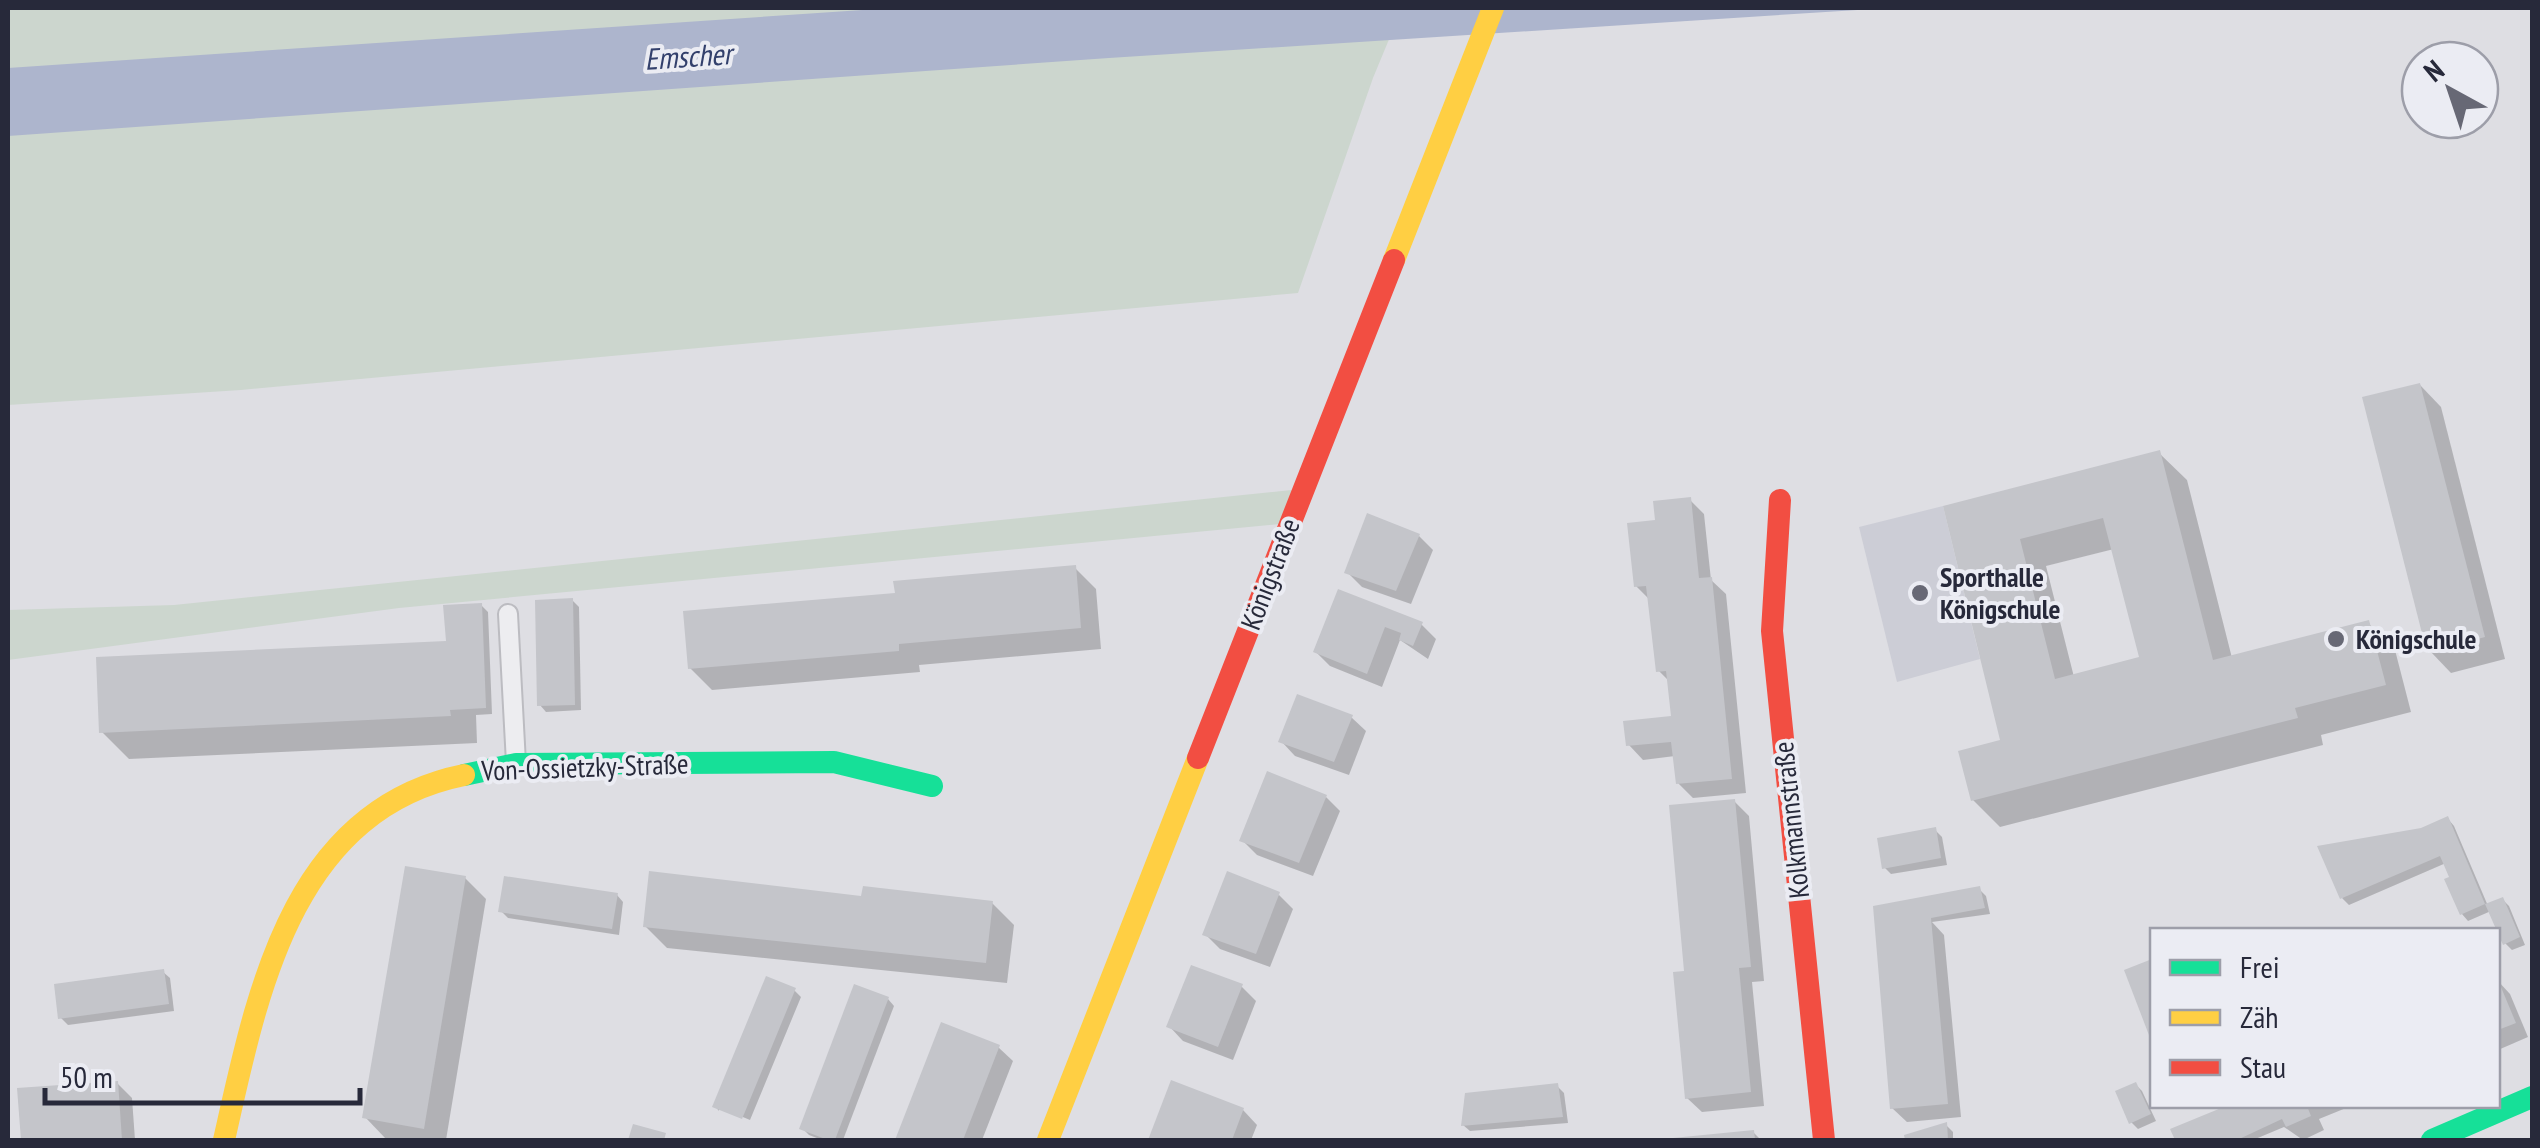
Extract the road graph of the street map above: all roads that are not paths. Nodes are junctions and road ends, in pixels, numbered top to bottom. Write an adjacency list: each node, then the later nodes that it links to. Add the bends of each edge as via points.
1 (1493, 8): 8 (street, Königstraße)
2 (1780, 500): 9 (street, Kolkmannstraße, via 1772,632)
3 (508, 614): 4 (lane)
4 (516, 764): 5 (street, Von-Ossietzky-Straße, via 834,762); 7 (street, Von-Ossietzky-Straße, via 432,782 394,800 323,858 282,928 254,1011)
5 (932, 786)
6 (2532, 1097): 10 (street)
7 (224, 1140)
8 (1048, 1140)
9 (1824, 1140)
10 (2432, 1140)

